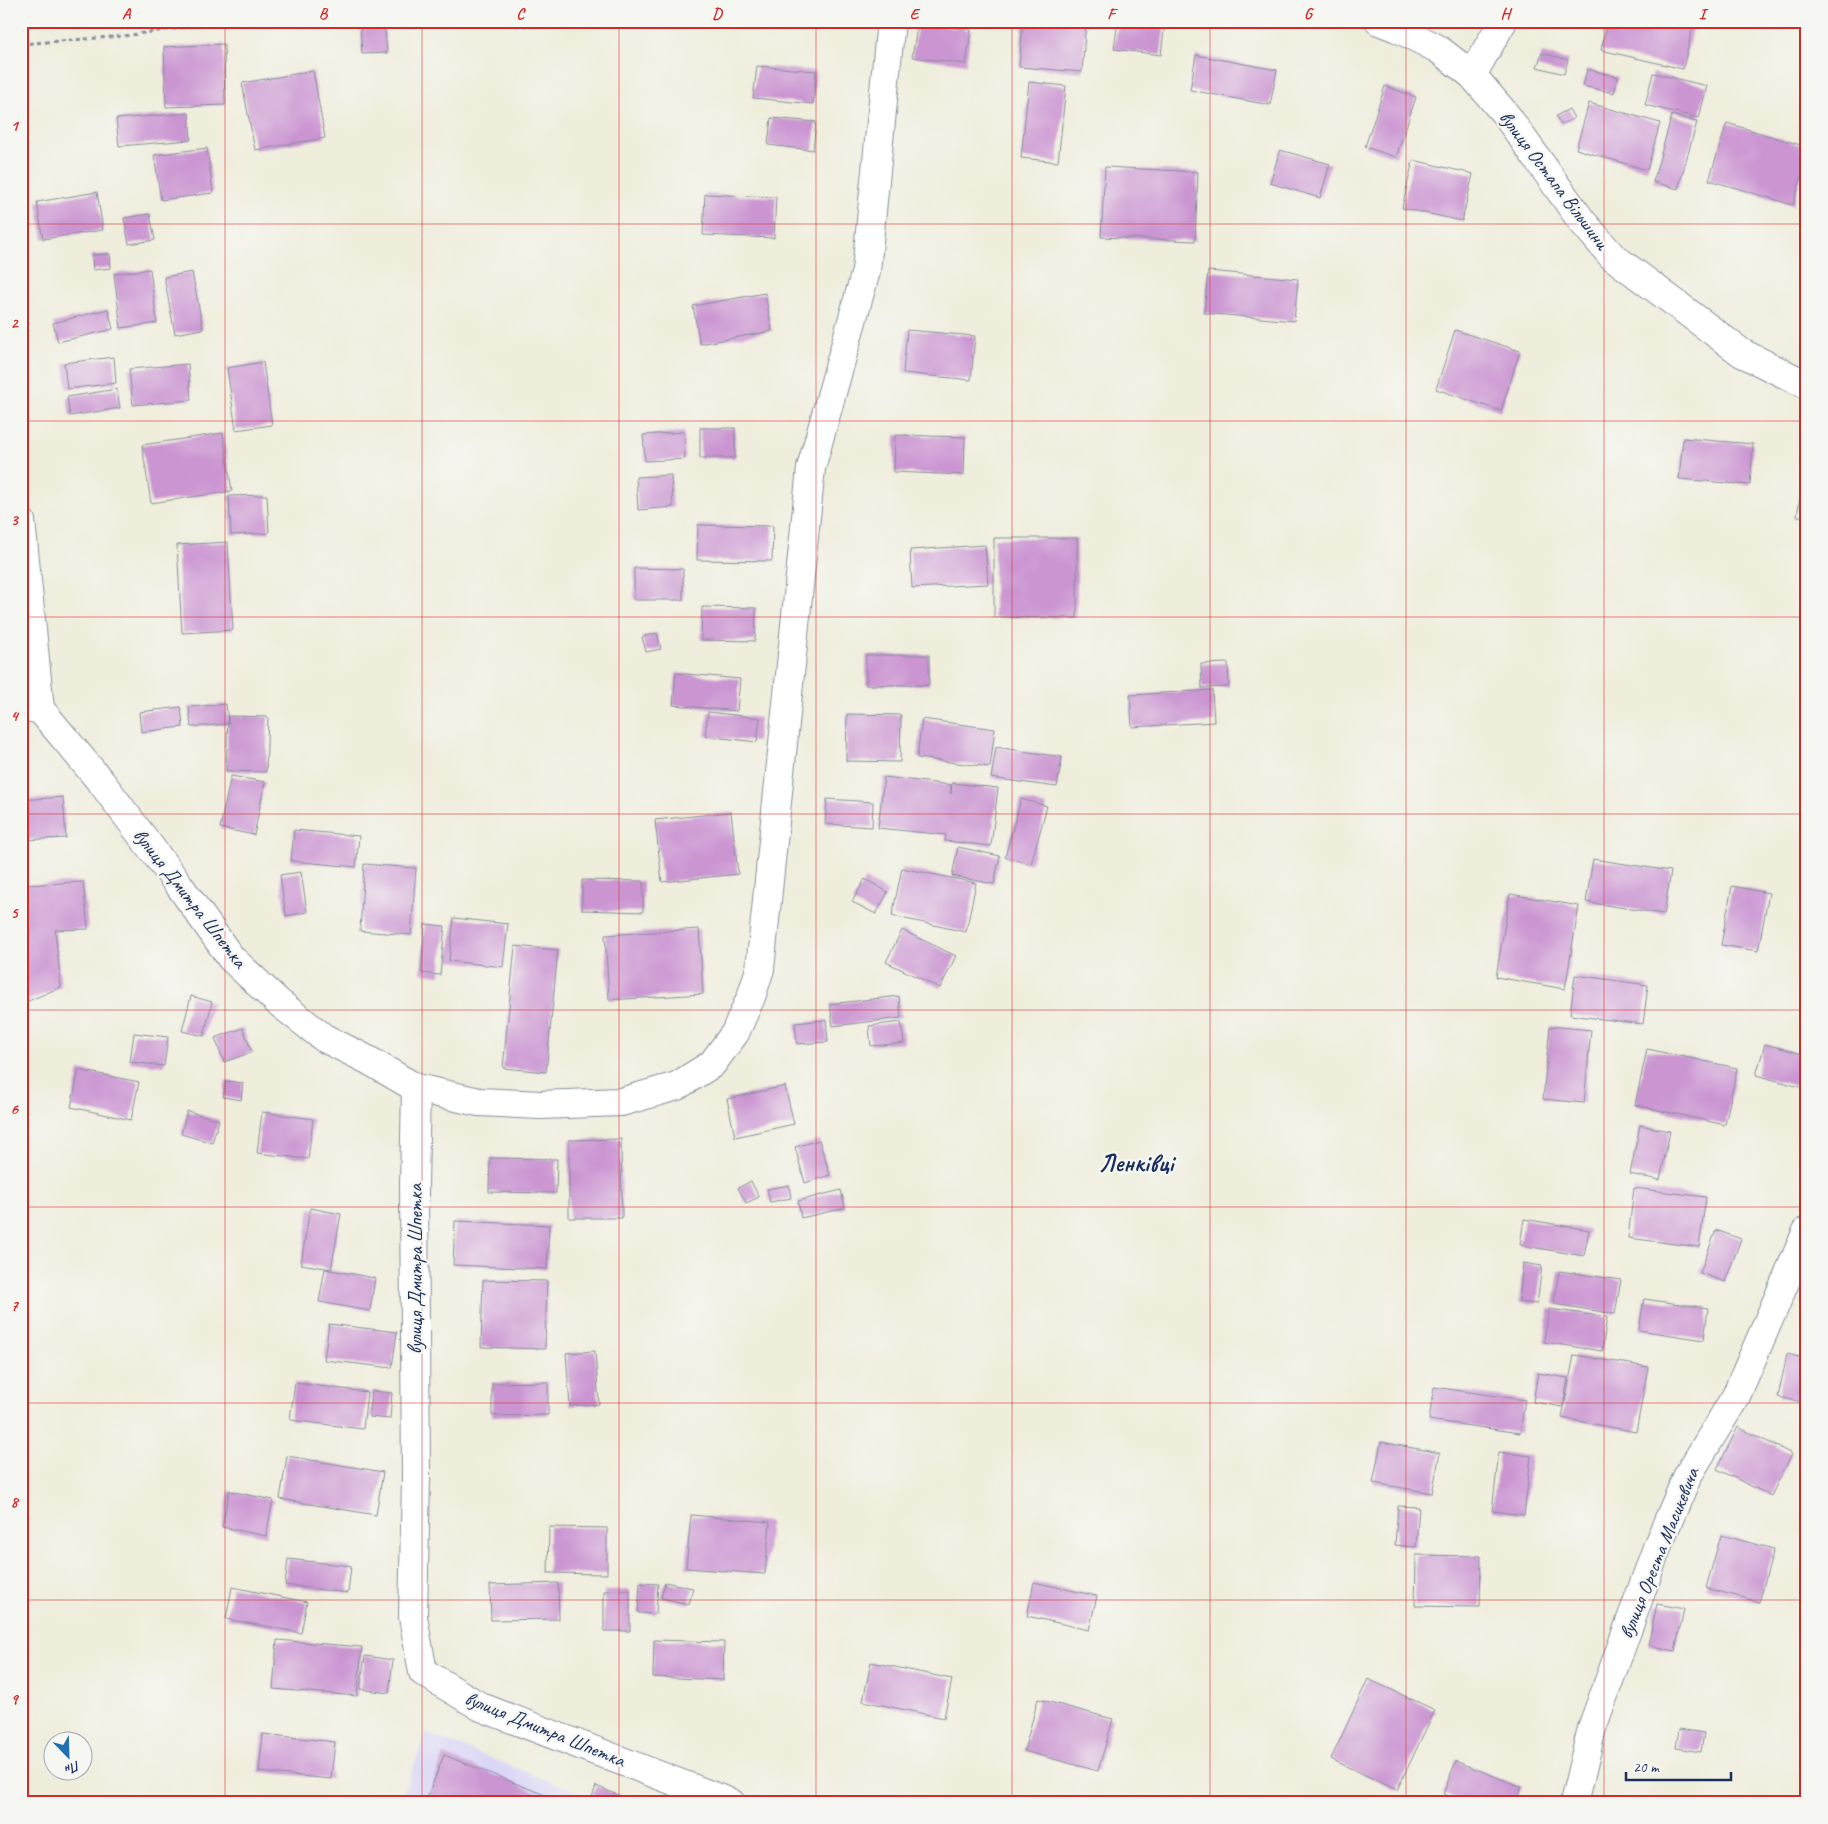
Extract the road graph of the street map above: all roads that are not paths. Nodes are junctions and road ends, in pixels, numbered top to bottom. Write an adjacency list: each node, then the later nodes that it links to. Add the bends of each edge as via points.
1 (891, 21): 8 (street, via 866,271 811,468 760,969 735,1033 712,1064 676,1086 621,1102 540,1105 479,1102)
2 (1379, 21): 4 (street, вулиця Остапа Вільшини, via 1438,49)
3 (1503, 21): 4 (street)
4 (1472, 75): 5 (street, вулиця Остапа Вільшини, via 1612,256 1742,353)
5 (1807, 385)
6 (21, 521): 7 (street)
7 (31, 708): 8 (street, вулиця Дмитра Шпетка, via 102,783 231,958 278,1002 324,1038)
8 (416, 1088): 10 (street, вулиця Дмитра Шпетка, via 413,1617 423,1672 481,1707)
9 (1807, 1231): 11 (street, вулиця Ореста Масикевича, via 1736,1396 1688,1475 1659,1542 1592,1728)
10 (732, 1803)
11 (1574, 1803)

